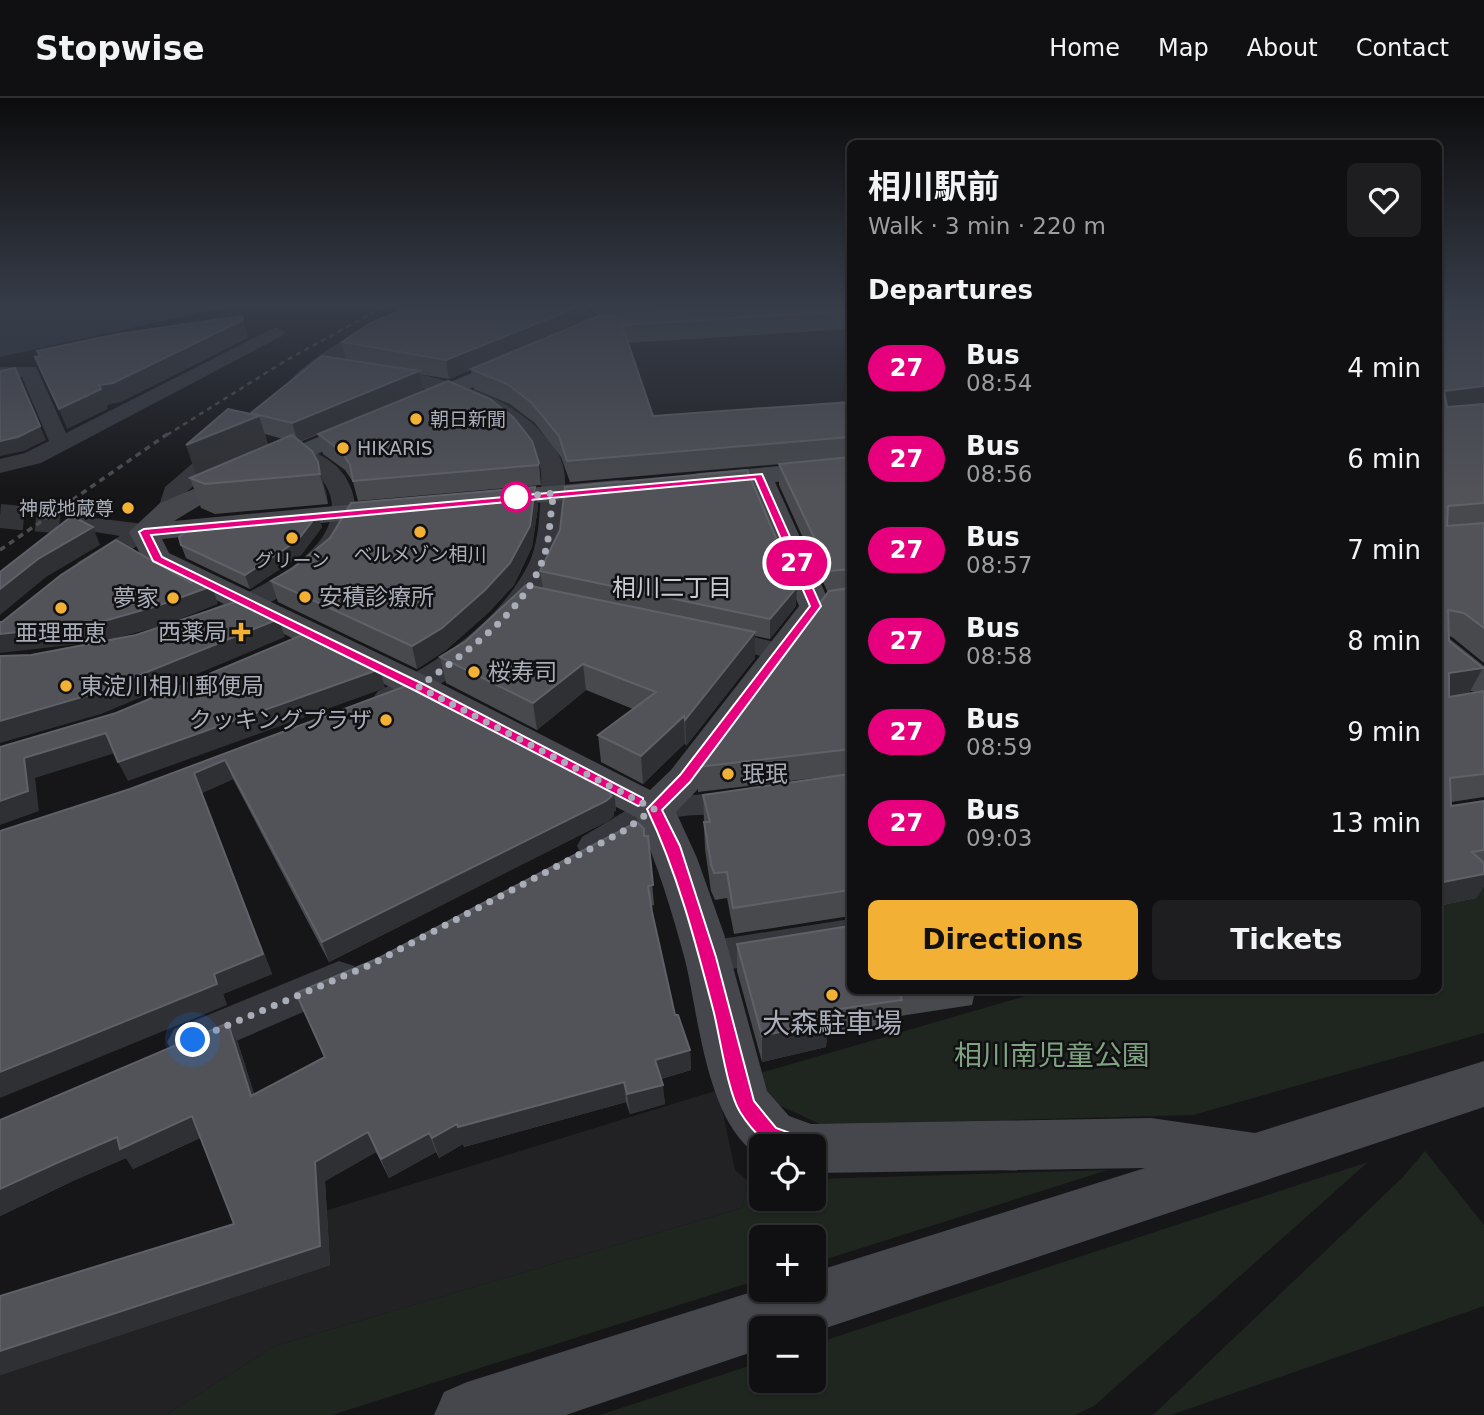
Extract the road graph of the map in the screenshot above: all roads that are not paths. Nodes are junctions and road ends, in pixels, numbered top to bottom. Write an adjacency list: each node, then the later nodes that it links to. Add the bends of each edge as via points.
1 (212, 367): 8 (street)
2 (318, 367): 7 (street)
3 (339, 367): 6 (street)
4 (501, 367): 6 (street)
5 (0, 373): 8 (street, via 29,371 56,436)
6 (452, 389): 9 (street); 15 (street, via 506,414 535,439 554,468)
7 (279, 401)
8 (64, 441): 10 (street, via 33,458)
9 (300, 452): 18 (street); 18 (street, via 242,433 173,492); 19 (street, via 334,477 342,490)
10 (0, 466)
11 (847, 468): 12 (street)
12 (759, 476): 13 (street); 29 (street, via 827,605)
13 (675, 483)
14 (648, 485): 15 (street)
15 (554, 493): 16 (street); 30 (street, via 551,532 535,599)
16 (463, 502)
17 (424, 505): 19 (street)
18 (170, 509): 21 (street)
19 (345, 512): 21 (street); 23 (street, via 337,535 319,557)
20 (86, 524): 21 (street)
21 (144, 532): 22 (street); 23 (street, via 157,559)
22 (70, 578)
23 (249, 603): 24 (street); 26 (street)
24 (203, 622)
25 (689, 631): 29 (street)
26 (317, 636): 28 (street); 30 (street)
27 (1442, 651): 31 (street)
28 (278, 652)
29 (781, 652): 34 (street, via 685,779)
30 (419, 687): 32 (street); 34 (street)
31 (1476, 698)
32 (368, 707)
33 (782, 797): 34 (street)
34 (654, 809): 35 (street); 37 (street, via 673,846)
35 (562, 864)
36 (847, 934): 37 (street)
37 (708, 957): 41 (street, via 746,1105)
38 (370, 965): 39 (street)
39 (151, 1058)
40 (1484, 1084): 43 (street)
41 (769, 1134)
42 (826, 1148): 43 (street, via 1152,1143)
43 (1257, 1158): 44 (street)
44 (467, 1415)

